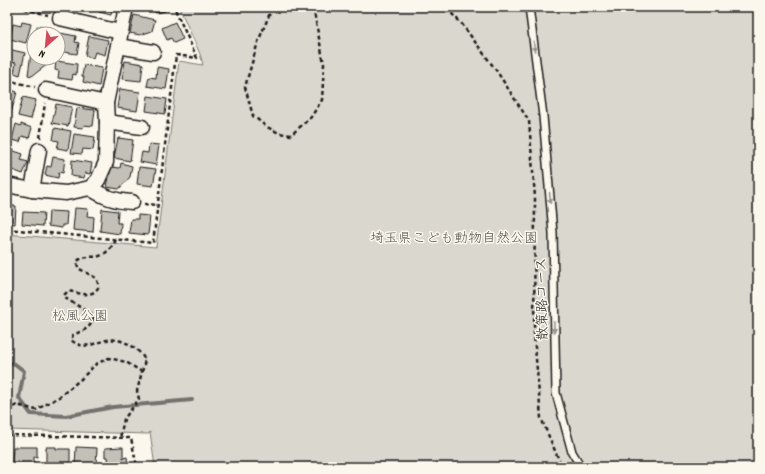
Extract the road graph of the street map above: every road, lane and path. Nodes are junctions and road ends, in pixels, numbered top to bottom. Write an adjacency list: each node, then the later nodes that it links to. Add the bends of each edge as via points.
1 (18, 7): 8 (path)
2 (124, 7): 9 (street)
3 (174, 7): 23 (path, via 197,58 176,55 154,243)
4 (269, 7): 5 (path, via 270,13 258,42 245,87 253,116 267,127 291,135 311,117 322,100 324,64)
5 (313, 7)
6 (439, 7): 30 (path, via 451,12 461,23 529,121 535,197 534,335 541,418)
7 (529, 7): 31 (lane, 散策路コース, one-way to 31, via 543,116 553,233 556,393 572,452)
8 (60, 18): 9 (street)
9 (120, 32): 10 (street)
10 (118, 46): 11 (street); 14 (street)
11 (153, 52)
12 (7, 80): 13 (path)
13 (46, 90): 14 (street); 17 (path)
14 (106, 103): 15 (street)
15 (107, 122): 16 (street); 19 (street, via 106,162 98,180)
16 (142, 127)
17 (39, 150): 20 (street)
18 (7, 185): 20 (street)
19 (90, 188): 20 (street, via 66,194); 21 (street, via 116,201)
20 (32, 190)
21 (132, 202)
22 (7, 229): 23 (path)
23 (116, 240): 24 (path, via 102,255 84,257 77,261 78,268 96,278 99,286 97,292 92,294 68,291 64,295 93,315 93,321 88,327 73,335 71,340 77,345 86,346 109,340 124,342 142,353 145,360)
24 (142, 372): 25 (path, via 126,362 110,358 96,364 59,397 36,410 17,405); 27 (path, via 137,391 139,399 124,418)
25 (7, 410)
26 (7, 434): 27 (path); 28 (path)
27 (120, 438): 29 (path, via 131,438)
28 (7, 452)
29 (137, 467)
30 (562, 467)
31 (581, 467)

